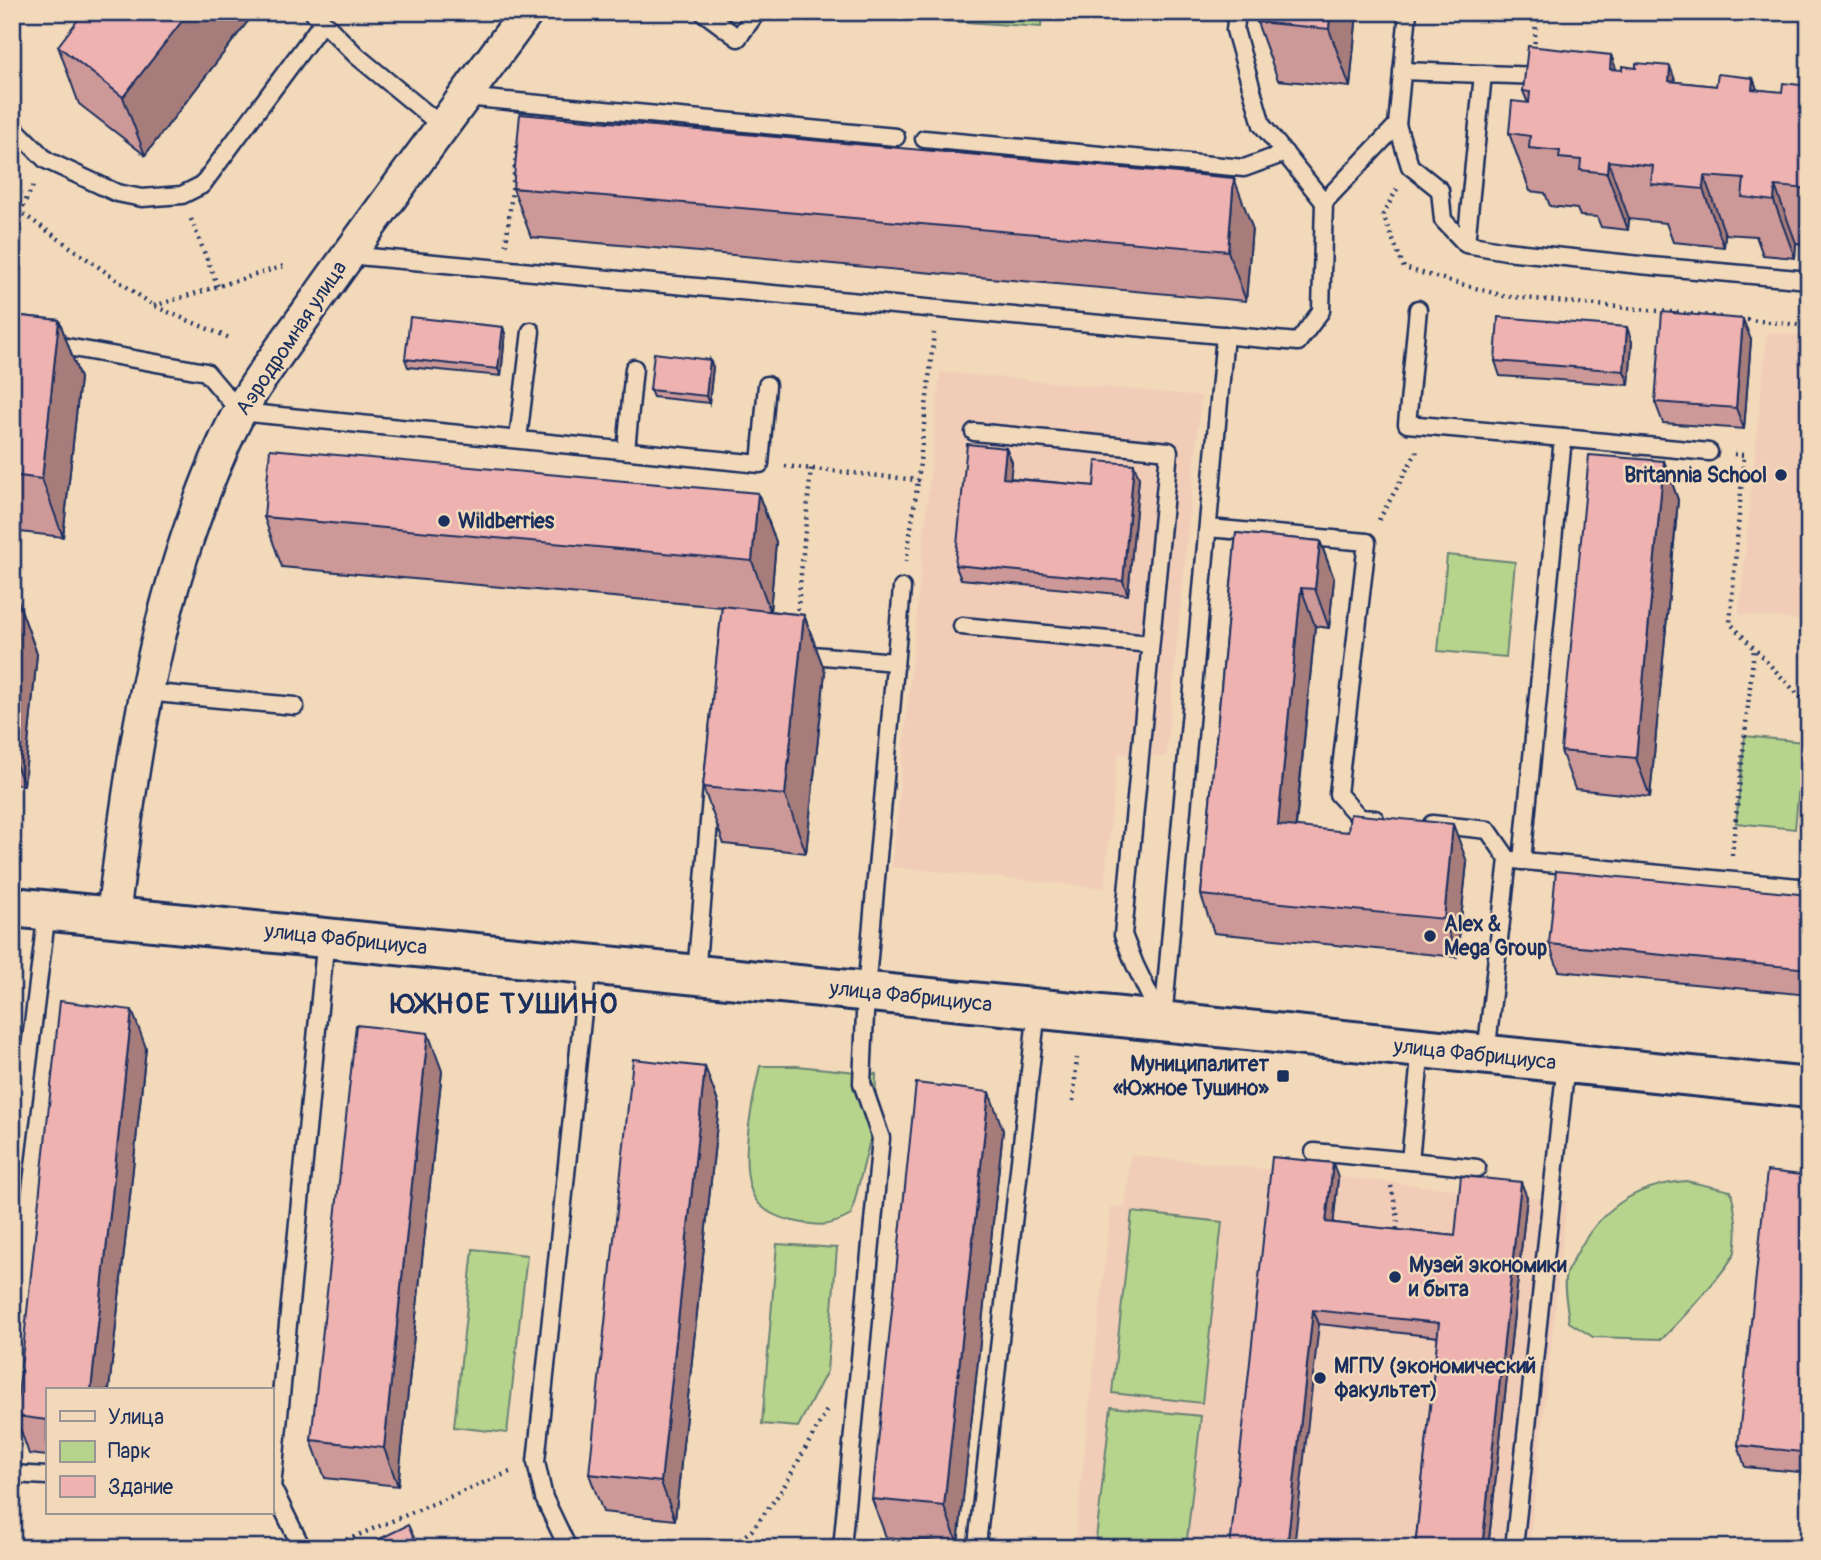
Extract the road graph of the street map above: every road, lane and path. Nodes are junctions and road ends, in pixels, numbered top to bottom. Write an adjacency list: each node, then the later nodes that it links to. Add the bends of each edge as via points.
1 (527, 12): 12 (street, Аэродромная улица)
2 (703, 12): 3 (lane, via 738,38)
3 (757, 12)
4 (1237, 12): 19 (lane, via 1236,30 1262,125)
5 (1408, 12): 8 (lane)
6 (1537, 12): 10 (path)
7 (318, 18): 16 (lane, via 357,57); 20 (lane, via 201,185)
8 (1402, 71): 9 (lane); 14 (lane)
9 (1483, 75): 10 (lane); 25 (lane)
10 (1532, 75): 11 (lane)
11 (1560, 77)
12 (464, 97): 13 (lane); 16 (street, Аэродромная улица)
13 (522, 103): 17 (lane); 28 (path)
14 (1397, 125): 21 (lane); 25 (lane, via 1410,166 1440,190 1444,220)
15 (12, 126): 20 (lane, via 46,160 117,193 142,198)
16 (443, 127): 26 (street, Аэродромная улица)
17 (896, 137)
18 (924, 139): 19 (lane, via 1244,168)
19 (1285, 153): 21 (lane)
20 (182, 195): 30 (path)
21 (1324, 202): 35 (lane, via 1321,311 1298,342)
22 (12, 206): 23 (path)
23 (20, 212): 24 (path); 31 (path)
24 (12, 240)
25 (1466, 244): 29 (lane)
26 (347, 255): 28 (lane); 40 (street, Аэродромная улица)
27 (287, 265): 30 (path)
28 (503, 270): 32 (lane)
29 (1809, 281)
30 (218, 287): 31 (path)
31 (154, 306): 37 (path)
32 (936, 309): 35 (lane); 49 (path)
33 (1418, 309): 41 (lane, via 1407,424)
34 (531, 331): 44 (lane)
35 (1225, 335): 51 (lane)
36 (12, 337): 40 (lane, via 206,372)
37 (232, 339)
38 (634, 368): 45 (lane)
39 (767, 385): 47 (lane)
40 (240, 412): 44 (lane); 58 (street, Аэродромная улица, via 215,464 167,597)
41 (1431, 426): 43 (lane); 50 (path)
42 (974, 432): 54 (lane, via 1169,451)
43 (1563, 438): 46 (lane); 65 (lane)
44 (518, 439): 45 (lane)
45 (626, 450): 47 (lane)
46 (1709, 452): 55 (path, via 1744,455 1730,623)
47 (760, 464): 48 (path)
48 (811, 468): 49 (path); 56 (path)
49 (918, 480): 52 (path)
50 (1384, 510)
51 (1208, 527): 62 (lane, via 1367,542 1338,794 1360,818); 74 (lane)
52 (902, 588): 57 (lane)
53 (962, 626): 54 (lane)
54 (1150, 644): 74 (lane, via 1123,934)
55 (1754, 649): 60 (path); 64 (path)
56 (786, 653): 57 (lane)
57 (895, 662): 72 (lane)
58 (145, 692): 59 (lane); 68 (street, Аэродромная улица)
59 (295, 706)
60 (1809, 706)
61 (714, 771): 71 (lane)
62 (1386, 820)
63 (1411, 822): 65 (lane, via 1488,830)
64 (1732, 851)
65 (1515, 860): 66 (lane); 76 (lane)
66 (1809, 888)
67 (30, 908): 68 (main road, улица Фабрициуса); 85 (lane)
68 (113, 916): 69 (main road, улица Фабрициуса)
69 (326, 937): 70 (main road, улица Фабрициуса); 91 (lane)
70 (588, 963): 71 (main road, улица Фабрициуса); 88 (lane)
71 (696, 974): 72 (main road, улица Фабрициуса)
72 (866, 991): 73 (main road, улица Фабрициуса); 87 (lane, via 862,1083 881,1138)
73 (1037, 1009): 74 (main road, улица Фабрициуса); 93 (lane)
74 (1162, 1022): 75 (main road, улица Фабрициуса)
75 (1422, 1048): 76 (main road, улица Фабрициуса); 82 (lane)
76 (1486, 1055): 78 (main road, улица Фабрициуса)
77 (1077, 1058): 80 (path)
78 (1566, 1063): 79 (main road, улица Фабрициуса); 99 (lane)
79 (1809, 1088)
80 (1073, 1101)
81 (1314, 1152): 82 (lane)
82 (1410, 1161): 83 (lane)
83 (1477, 1168)
84 (1390, 1183): 86 (path, via 1398,1218)
85 (12, 1193)
86 (1395, 1243)
87 (859, 1386): 97 (path, via 830,1406 782,1490 751,1530); 98 (lane)
88 (536, 1462): 95 (path); 96 (lane, via 544,1498)
89 (12, 1474): 90 (lane)
90 (46, 1476)
91 (273, 1477)
92 (273, 1489): 94 (lane)
93 (977, 1545)
94 (302, 1548)
95 (327, 1548)
96 (568, 1548)
97 (729, 1548)
98 (842, 1548)
99 (1514, 1548)

